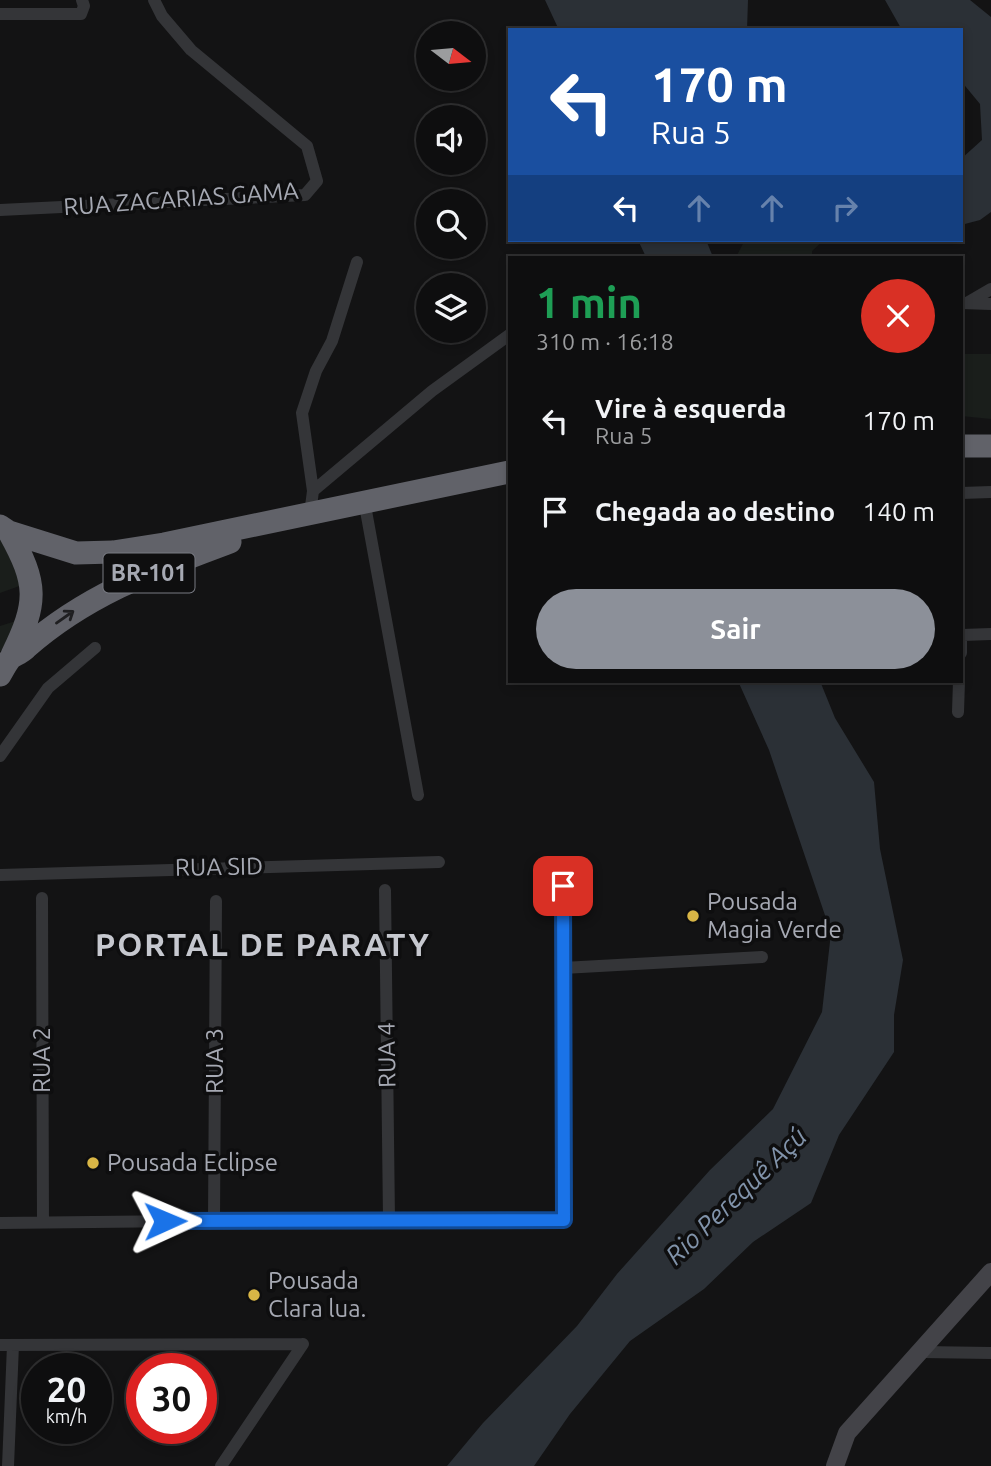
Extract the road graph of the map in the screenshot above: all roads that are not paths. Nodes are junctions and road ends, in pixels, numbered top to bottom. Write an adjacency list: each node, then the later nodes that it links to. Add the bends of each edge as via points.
1 (82, 0): 3 (street, via 81,14)
2 (154, 0): 4 (street, RUA ZACARIAS GAMA, via 191,50 307,146 317,181 305,195)
3 (0, 14)
4 (0, 210)
5 (357, 262): 13 (street, via 332,341 302,413)
6 (991, 289): 7 (street)
7 (964, 303): 8 (street)
8 (991, 304)
9 (508, 336): 13 (street, via 432,391)
10 (963, 446): 11 (highway)
11 (991, 446)
12 (508, 472): 16 (highway, BR-101)
13 (313, 491): 17 (street)
14 (991, 492): 15 (street)
15 (963, 493)
16 (364, 500): 17 (highway, BR-101); 26 (street)
17 (306, 514): 18 (highway, BR-101, via 113,552 76,553); 22 (highway, BR-101, one-way to 17, via 96,597)
18 (5, 529): 22 (highway, via 29,573 33,595 29,620)
19 (991, 634): 20 (street)
20 (963, 635)
21 (95, 648): 25 (street, via 48,688)
22 (6, 666)
23 (959, 683): 24 (street)
24 (958, 712)
25 (0, 756)
26 (418, 795)
27 (439, 862): 28 (street, RUA SID)
28 (0, 875)
29 (563, 886): 34 (street)
30 (385, 890): 35 (street, RUA 4)
31 (42, 898): 37 (street, RUA 2)
32 (216, 901): 36 (street, RUA 3)
33 (762, 957): 34 (street)
34 (563, 968): 35 (street, via 564,1220)
35 (389, 1219): 36 (street)
36 (214, 1220): 37 (street)
37 (43, 1222): 38 (street)
38 (0, 1223)
39 (991, 1272): 41 (street)
40 (6, 1345): 43 (street); 44 (street, via 303,1344)
41 (922, 1352): 42 (street); 45 (street, via 847,1433)
42 (991, 1353)
43 (8, 1466)
44 (221, 1466)
45 (835, 1466)

